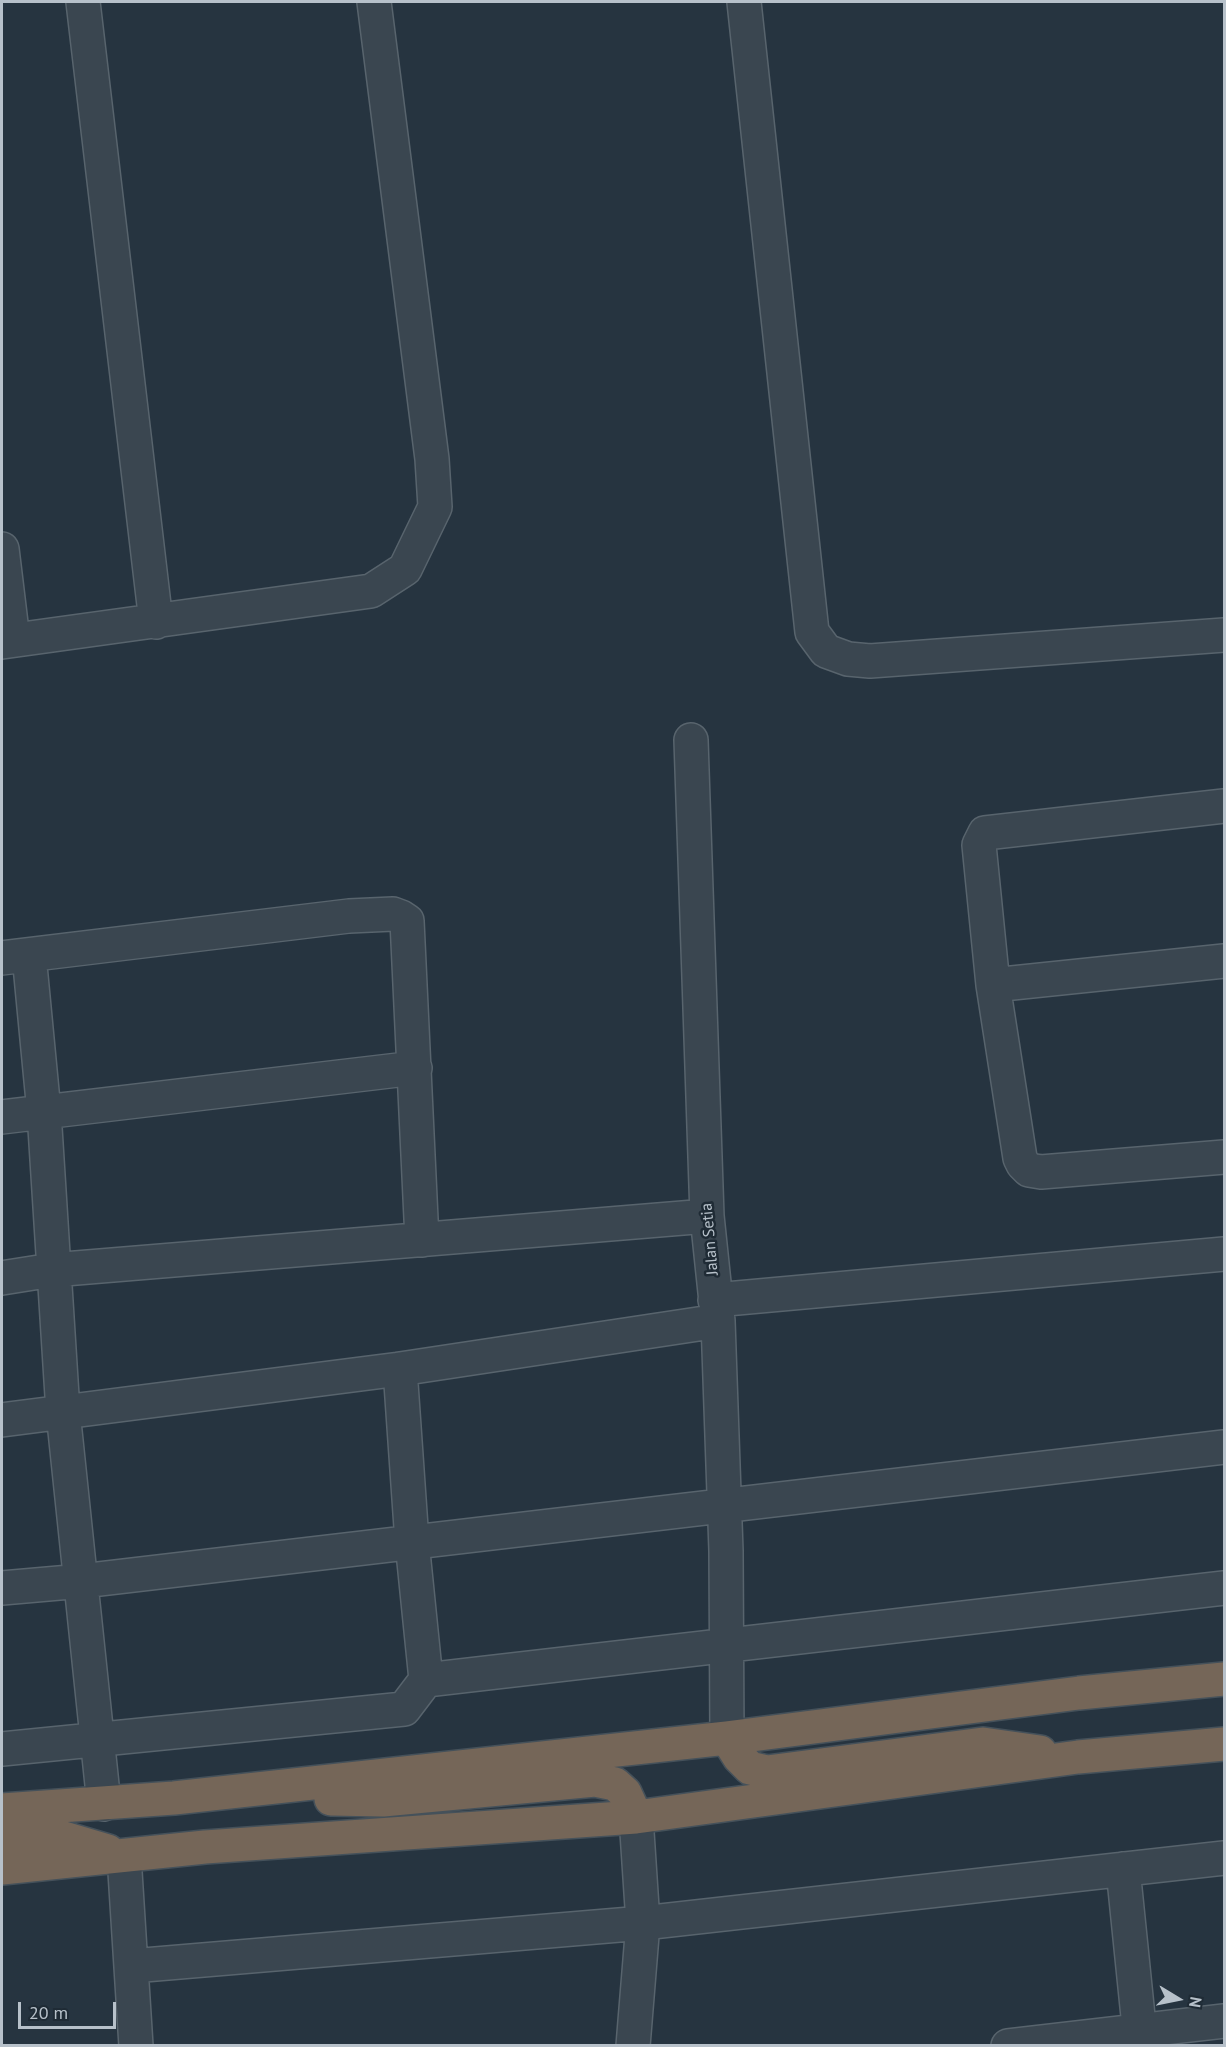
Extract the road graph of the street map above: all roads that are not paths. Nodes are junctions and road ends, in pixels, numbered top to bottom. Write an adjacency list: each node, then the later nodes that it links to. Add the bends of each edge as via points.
1 (83, 2): 5 (street)
2 (374, 2): 5 (street, via 435,507 405,569 371,591)
3 (744, 2): 6 (street, via 812,632 826,651 870,661)
4 (2, 549): 7 (street)
5 (156, 622): 7 (street)
6 (1224, 635)
7 (7, 641)
8 (691, 740): 17 (street, Jalan Setia)
9 (1224, 806): 12 (street, via 985,833 979,845)
10 (15, 956): 13 (street, via 349,916 398,915 406,921); 14 (street)
11 (1224, 961): 12 (street)
12 (993, 985): 16 (street, via 1020,1158 1029,1170)
13 (415, 1068): 14 (street); 18 (street)
14 (44, 1112): 15 (street); 20 (street)
15 (2, 1117)
16 (1224, 1157)
17 (707, 1216): 18 (street); 22 (street, Jalan Setia)
18 (422, 1240): 20 (street)
19 (1224, 1254): 22 (street)
20 (52, 1270): 21 (street); 24 (street)
21 (2, 1278)
22 (716, 1311): 23 (street); 27 (street, Jalan Setia)
23 (400, 1369): 24 (street); 28 (street)
24 (63, 1412): 25 (street); 29 (street)
25 (2, 1420)
26 (1224, 1447): 27 (street)
27 (724, 1506): 28 (street); 32 (street, Jalan Setia)
28 (412, 1542): 29 (street); 34 (street)
29 (82, 1581): 30 (street); 36 (street)
30 (2, 1588)
31 (1224, 1588): 32 (street)
32 (726, 1644): 34 (street); 35 (street, Jalan Setia)
33 (1224, 1679): 35 (highway, via 1079,1693)
34 (426, 1680): 36 (street, via 404,1709)
35 (727, 1738): 39 (highway, via 750,1768 767,1772 983,1744); 40 (highway)
36 (98, 1739): 38 (street); 41 (street)
37 (1224, 1744): 39 (highway)
38 (2, 1749)
39 (1078, 1757): 43 (highway)
40 (174, 1798): 41 (highway); 43 (highway, via 383,1800 595,1780 615,1784 625,1793)
41 (104, 1804): 42 (highway)
42 (2, 1810)
43 (636, 1817): 45 (highway); 49 (street)
44 (2, 1837): 45 (highway, via 47,1833)
45 (124, 1856): 47 (highway); 50 (street)
46 (1224, 1858): 48 (street)
47 (2, 1868)
48 (1123, 1869): 49 (street); 52 (street)
49 (643, 1923): 50 (street); 54 (street)
50 (132, 1966): 53 (street)
51 (1224, 2021): 52 (street)
52 (1141, 2039): 55 (street)
53 (136, 2046)
54 (633, 2046)
55 (1008, 2046)

